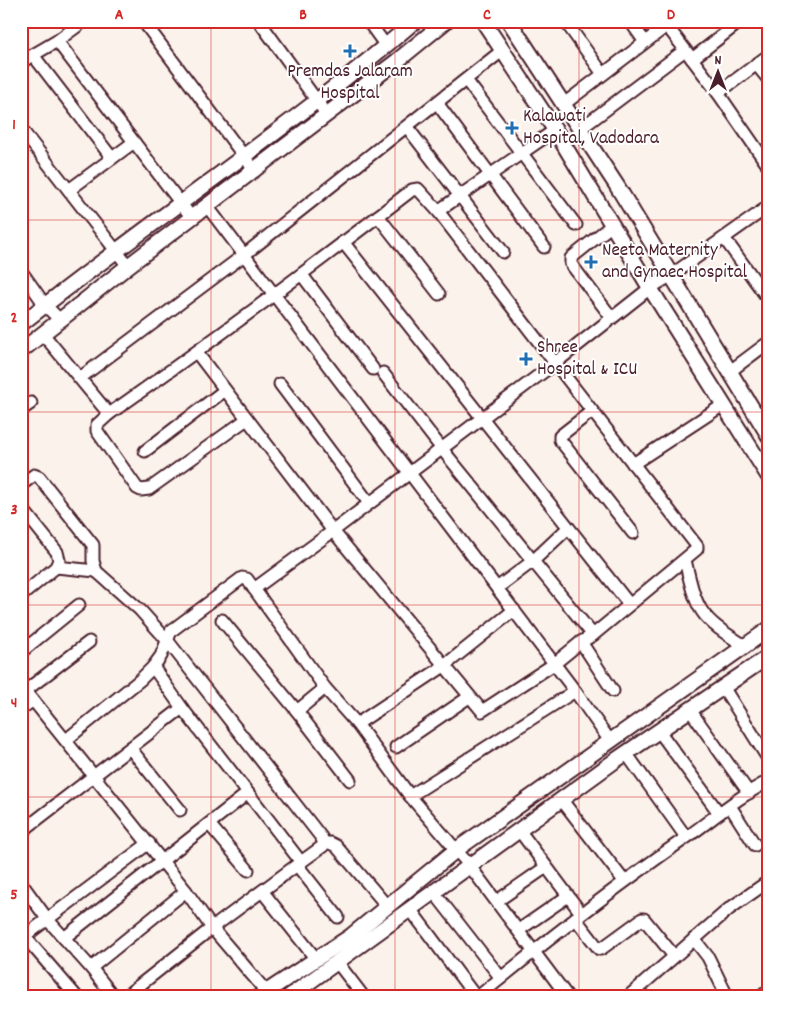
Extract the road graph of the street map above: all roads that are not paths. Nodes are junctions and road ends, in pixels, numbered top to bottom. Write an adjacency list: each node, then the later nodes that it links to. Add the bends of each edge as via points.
1 (84, 21): 13 (street)
2 (144, 21): 37 (street)
3 (259, 21): 26 (street)
4 (368, 21): 15 (street)
5 (415, 21): 15 (street)
6 (446, 21): 29 (street)
7 (483, 21): 16 (street)
8 (566, 21): 22 (street)
9 (630, 21): 14 (street)
10 (741, 21): 17 (street)
11 (514, 23): 28 (street)
12 (670, 24): 14 (street); 17 (street)
13 (57, 41): 18 (street); 34 (street)
14 (646, 42): 22 (street)
15 (386, 46): 26 (street)
16 (502, 50): 23 (street); 33 (street)
17 (689, 54): 25 (street); 32 (street)
18 (33, 55): 20 (street); 38 (street)
19 (769, 55): 21 (street)
20 (21, 62)
21 (756, 64): 24 (street); 25 (street)
22 (603, 74): 28 (street)
23 (466, 80): 27 (street); 35 (street)
24 (769, 80)
25 (718, 93): 36 (street)
26 (316, 101): 29 (street); 37 (street)
27 (437, 103): 30 (street); 41 (street)
28 (564, 104): 32 (street)
29 (327, 115): 40 (street)
30 (407, 127): 43 (street); 57 (street)
31 (21, 129): 42 (street)
32 (580, 129): 61 (street)
33 (555, 130): 35 (street); 51 (street)
34 (134, 142): 38 (street); 44 (street)
35 (521, 153): 41 (street); 50 (street)
36 (765, 154): 39 (street)
37 (243, 155): 40 (street); 44 (street)
38 (112, 158): 42 (street)
39 (769, 167)
40 (255, 171): 45 (street)
41 (490, 174): 43 (street); 54 (street)
42 (69, 190): 55 (street)
43 (460, 195): 47 (street); 56 (street)
44 (180, 203): 49 (street); 55 (street)
45 (207, 206): 49 (street); 57 (street)
46 (769, 206): 52 (street)
47 (438, 211): 48 (street, via 415,188); 74 (street)
48 (378, 216): 53 (street); 64 (street)
49 (192, 218): 58 (street)
50 (576, 225)
51 (612, 225): 62 (street); 67 (street, via 570,261)
52 (724, 238): 61 (street); 65 (street)
53 (343, 242): 60 (street); 84 (street)
54 (544, 247)
55 (116, 250): 58 (street); 66 (street)
56 (503, 252)
57 (244, 255): 63 (street); 76 (street)
58 (128, 266): 68 (street)
59 (21, 272): 66 (street)
60 (302, 275): 63 (street); 87 (street)
61 (670, 276): 62 (street); 75 (street)
62 (650, 288): 67 (street); 79 (street)
63 (274, 294): 73 (street); 90 (street)
64 (439, 294)
65 (769, 300)
66 (45, 305): 68 (street); 69 (street)
67 (612, 318): 74 (street)
68 (60, 320): 70 (street)
69 (21, 324)
70 (43, 334): 72 (street); 76 (street)
71 (769, 342): 75 (street)
72 (21, 351)
73 (197, 353): 78 (street); 82 (street)
74 (555, 363): 81 (street); 84 (street)
75 (729, 372): 83 (street)
76 (80, 378): 82 (street)
77 (280, 384): 93 (street)
78 (225, 390): 85 (street); 88 (street)
79 (723, 405): 89 (street); 91 (street)
80 (769, 407): 83 (street)
81 (592, 411): 89 (street); 97 (street, via 560,436 560,440)
82 (109, 414): 85 (street, via 99,423 97,431 137,488 145,490)
83 (757, 416): 86 (street)
84 (482, 418): 87 (street); 95 (street)
85 (247, 419): 96 (street)
86 (769, 436)
87 (442, 449): 90 (street); 99 (street)
88 (145, 451)
89 (633, 464): 98 (street, via 697,546)
90 (410, 473): 93 (street); 102 (street)
91 (769, 477)
92 (21, 485): 101 (street, via 34,475 39,477 93,545 92,561)
93 (369, 504): 96 (street)
94 (21, 507): 100 (street, via 57,552 60,560)
95 (568, 528): 99 (street); 105 (street)
96 (333, 531): 103 (street); 118 (street)
97 (633, 533)
98 (685, 560): 105 (street); 114 (street, via 694,596 704,616)
99 (533, 561): 102 (street); 110 (street)
100 (56, 567): 101 (street); 104 (street)
101 (96, 571): 111 (street, via 140,610)
102 (497, 588): 107 (street)
103 (254, 589): 111 (street, via 247,579 242,578 171,632); 122 (street)
104 (21, 596)
105 (628, 604): 110 (street)
106 (79, 605): 115 (street)
107 (514, 610): 117 (street); 118 (street)
108 (222, 620): 130 (street)
109 (769, 629): 114 (street)
110 (593, 636): 113 (street)
111 (167, 640): 119 (street); 154 (street)
112 (89, 642): 121 (street)
113 (580, 642): 117 (street); 124 (street)
114 (745, 646): 134 (street)
115 (21, 652)
116 (768, 658): 120 (street)
117 (554, 664): 123 (street); 125 (street, via 483,710 480,711)
118 (444, 666): 125 (street); 131 (street)
119 (153, 667): 127 (street); 133 (street)
120 (723, 687): 129 (street); 138 (street)
121 (23, 688): 126 (street)
122 (325, 688): 130 (street); 131 (street)
123 (575, 691): 134 (street); 144 (street)
124 (613, 691)
125 (469, 697): 135 (street)
126 (33, 700): 128 (street); 133 (street)
127 (182, 708): 136 (street); 142 (street)
128 (21, 709)
129 (690, 710): 132 (street); 143 (street)
130 (297, 711): 140 (street)
131 (357, 724): 144 (street)
132 (659, 731): 137 (street); 148 (street)
133 (66, 740): 139 (street)
134 (610, 741): 156 (street)
135 (396, 747)
136 (130, 748): 139 (street); 147 (street)
137 (626, 753): 145 (street); 152 (street)
138 (769, 760)
139 (95, 776): 151 (street); 153 (street)
140 (350, 780)
141 (769, 781): 143 (street)
142 (248, 793): 149 (street); 158 (street)
143 (749, 793): 146 (street)
144 (410, 796): 156 (street)
145 (561, 799): 150 (street); 162 (street)
146 (730, 806): 148 (street); 155 (street)
147 (180, 810)
148 (719, 813): 152 (street)
149 (209, 824): 157 (street); 161 (street)
150 (519, 830): 159 (street); 160 (street)
151 (21, 832)
152 (686, 837): 162 (street)
153 (149, 843): 157 (street); 174 (street)
154 (324, 843): 158 (street); 170 (street, via 336,846)
155 (755, 845)
156 (456, 850): 159 (street); 170 (street)
157 (162, 862): 165 (street); 178 (street)
158 (299, 864): 166 (street); 173 (street)
159 (470, 865): 167 (street); 169 (street)
160 (546, 867): 168 (street); 169 (street)
161 (248, 870)
162 (624, 881): 172 (street)
163 (769, 881): 179 (street)
164 (21, 883): 174 (street)
165 (186, 891): 175 (street); 184 (street)
166 (262, 891): 175 (street); 182 (street)
167 (433, 891): 171 (street); 185 (street)
168 (568, 896): 172 (street); 176 (street)
169 (497, 901): 176 (street)
170 (387, 906): 182 (street, via 351,936)
171 (410, 909): 183 (street); 193 (street)
172 (578, 915): 180 (street); 181 (street, via 599,949 644,919)
173 (338, 917)
174 (48, 920): 177 (street); 178 (street)
175 (212, 928): 187 (street); 190 (street)
176 (519, 930): 180 (street)
177 (23, 938): 188 (street)
178 (64, 938): 184 (street)
179 (694, 939): 181 (street); 197 (street, via 708,957)
180 (534, 950): 185 (street); 195 (street)
181 (674, 956): 196 (street)
182 (316, 959): 187 (street)
183 (337, 962): 191 (street); 192 (street)
184 (91, 968): 189 (street)
185 (501, 978): 194 (street)
186 (769, 990): 198 (street)
187 (266, 994)
188 (76, 996)
189 (113, 996)
190 (126, 996)
191 (290, 996)
192 (363, 996)
193 (474, 996)
194 (479, 996)
195 (567, 996)
196 (629, 996)
197 (727, 996)
198 (762, 996)

